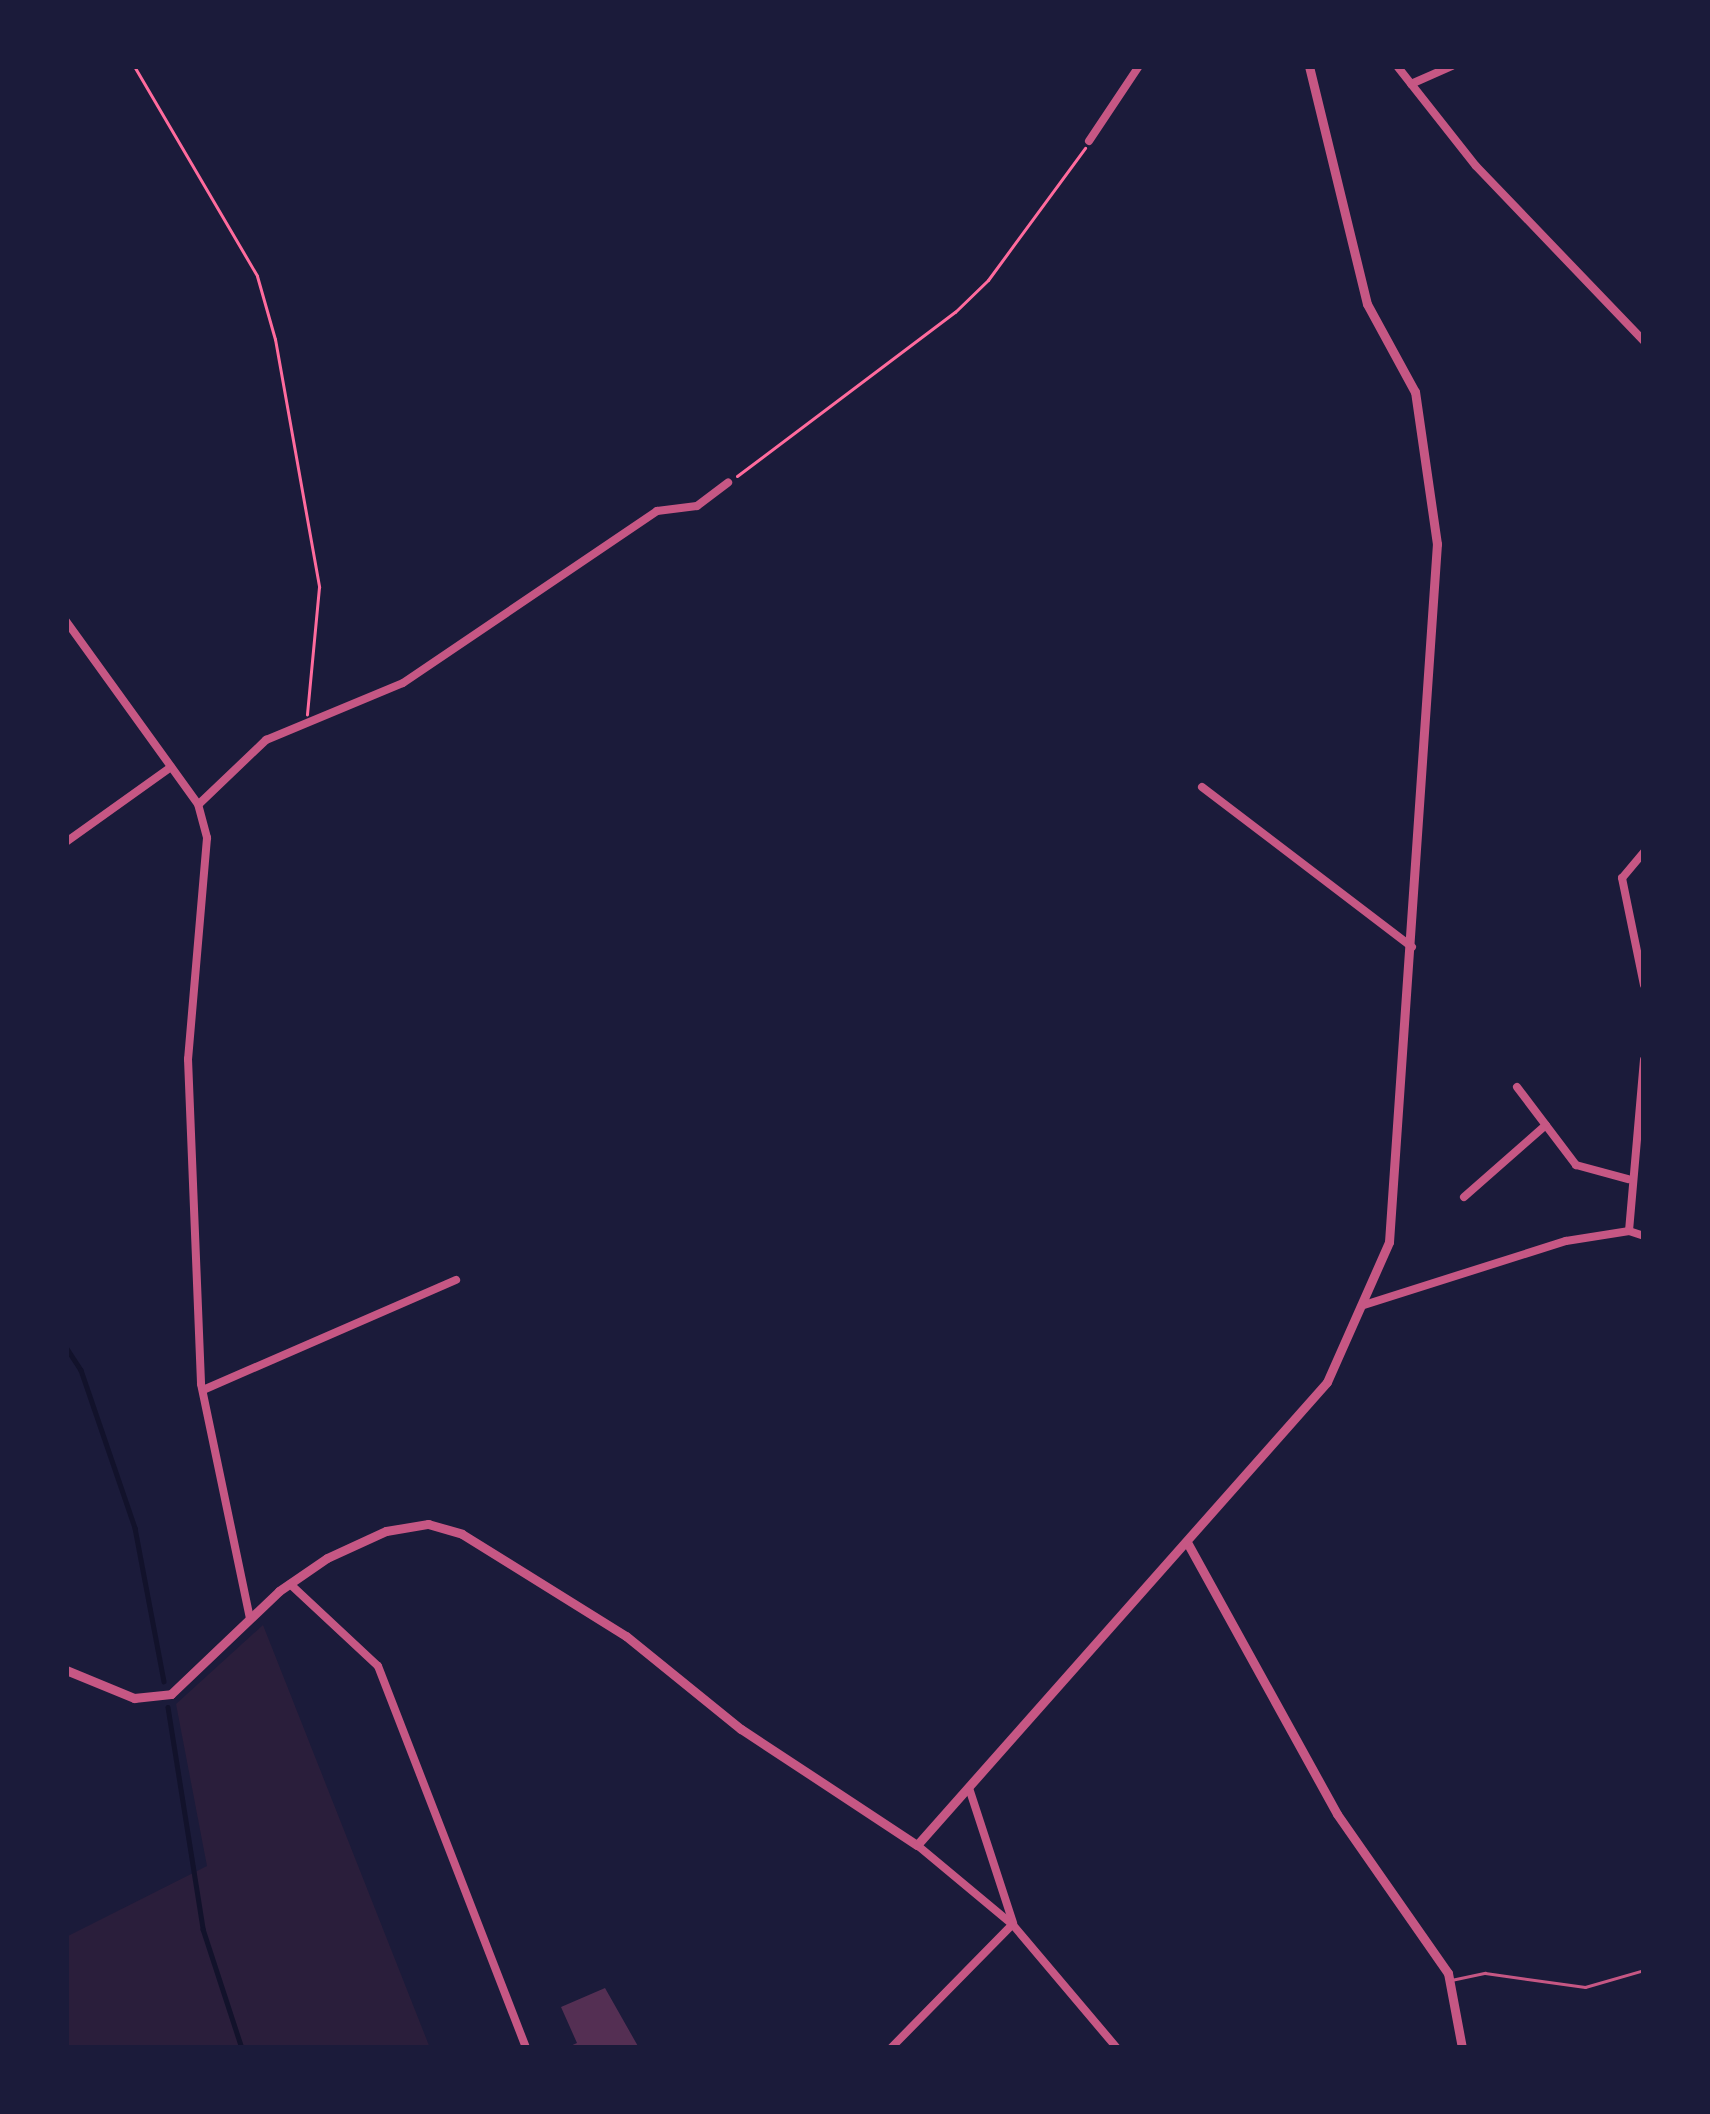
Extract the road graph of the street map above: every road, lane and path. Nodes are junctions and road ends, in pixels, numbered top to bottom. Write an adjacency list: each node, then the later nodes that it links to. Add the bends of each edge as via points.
1 (134, 66): 11 (path, via 256,277 275,339 319,587)
2 (1139, 66): 7 (street)
3 (1309, 66): 17 (street, via 1367,304 1415,392 1437,544)
4 (1396, 66): 6 (street)
5 (1452, 66): 6 (street)
6 (1411, 84): 8 (street, via 1476,166)
7 (1089, 141): 9 (path, via 988,280 955,312)
8 (1644, 340)
9 (728, 483): 11 (street, via 697,506 657,511 403,683)
10 (66, 621): 12 (street)
11 (307, 721): 14 (street, via 266,740)
12 (171, 767): 14 (street); 15 (street)
13 (1202, 787): 17 (street)
14 (199, 804): 28 (street, via 207,838 188,1058)
15 (66, 842)
16 (1644, 852): 18 (street, via 1622,878)
17 (1413, 948): 27 (street, via 1389,1242)
18 (1644, 986)
19 (1644, 1060): 22 (street)
20 (1517, 1087): 21 (street)
21 (1546, 1125): 22 (street, via 1576,1165); 23 (street)
22 (1628, 1179): 24 (street)
23 (1464, 1198)
24 (1629, 1231): 25 (street); 27 (street, via 1566,1241)
25 (1644, 1237)
26 (456, 1280): 28 (street)
27 (1364, 1305): 29 (street, via 1327,1382)
28 (203, 1390): 31 (street)
29 (1188, 1544): 33 (street); 37 (street, via 1337,1814)
30 (290, 1584): 31 (street); 34 (street, via 386,1532 428,1524 462,1534 626,1636 741,1729); 38 (street, via 378,1666 436,1799)
31 (250, 1619): 32 (street, via 171,1694 134,1698)
32 (66, 1670)
33 (969, 1788): 34 (street); 35 (street)
34 (917, 1845): 35 (street)
35 (1013, 1925): 39 (street); 40 (street)
36 (1644, 1970): 37 (lane, via 1586,1988 1485,1973)
37 (1450, 1980): 41 (street)
38 (526, 2048)
39 (892, 2048)
40 (1117, 2048)
41 (1462, 2048)

